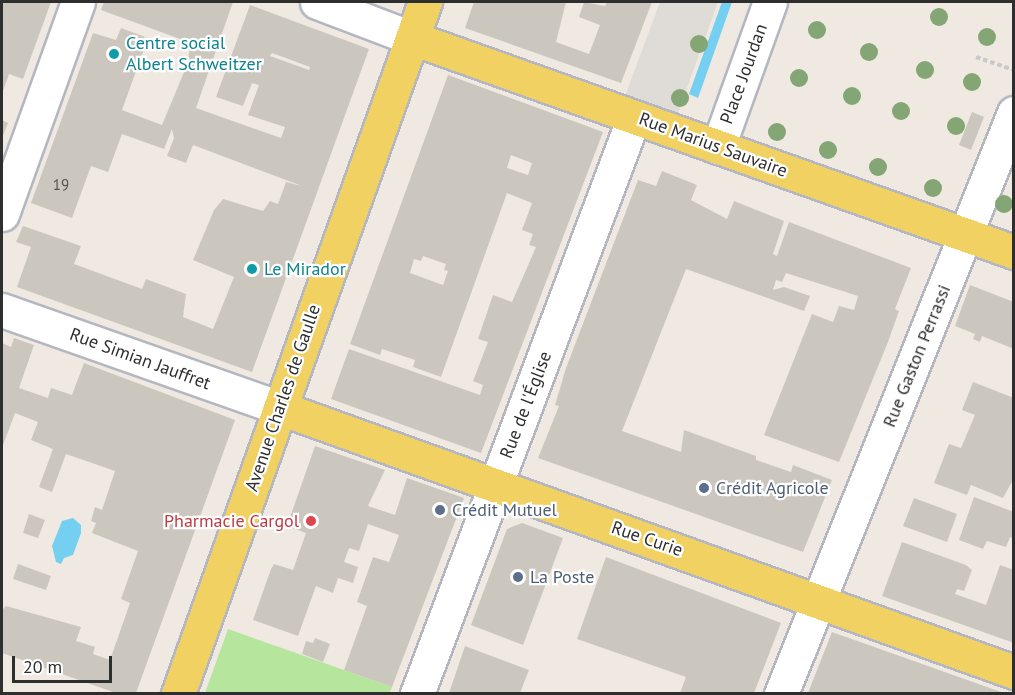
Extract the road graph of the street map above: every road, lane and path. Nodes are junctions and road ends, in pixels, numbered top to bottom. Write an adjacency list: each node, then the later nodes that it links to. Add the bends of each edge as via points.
1 (78, 2): 11 (street)
2 (317, 2): 5 (street)
3 (425, 2): 5 (main road, Avenue Charles de Gaulle)
4 (771, 2): 10 (street, Place Jourdan)
5 (411, 38): 9 (main road, Rue Marius Sauvaire); 15 (main road, Avenue Charles de Gaulle)
6 (976, 57): 7 (path)
7 (1014, 70)
8 (1014, 113): 12 (street, Rue Gaston Perrassi)
9 (634, 117): 10 (main road, Rue Marius Sauvaire); 16 (street, Rue de l'Église)
10 (718, 147): 12 (main road, Rue Marius Sauvaire)
11 (2, 214)
12 (966, 236): 13 (main road, Rue Marius Sauvaire); 17 (street, Rue Gaston Perrassi)
13 (1014, 252)
14 (2, 310): 15 (street, Rue Simian Jauffret)
15 (280, 408): 16 (main road, Rue Curie); 19 (main road, Avenue Charles de Gaulle)
16 (496, 485): 17 (main road, Rue Curie); 20 (street, Rue de l'Église)
17 (818, 599): 18 (main road, Rue Curie); 21 (street, Rue Gaston Perrassi)
18 (1014, 672)
19 (178, 693)
20 (417, 693)
21 (782, 693)

